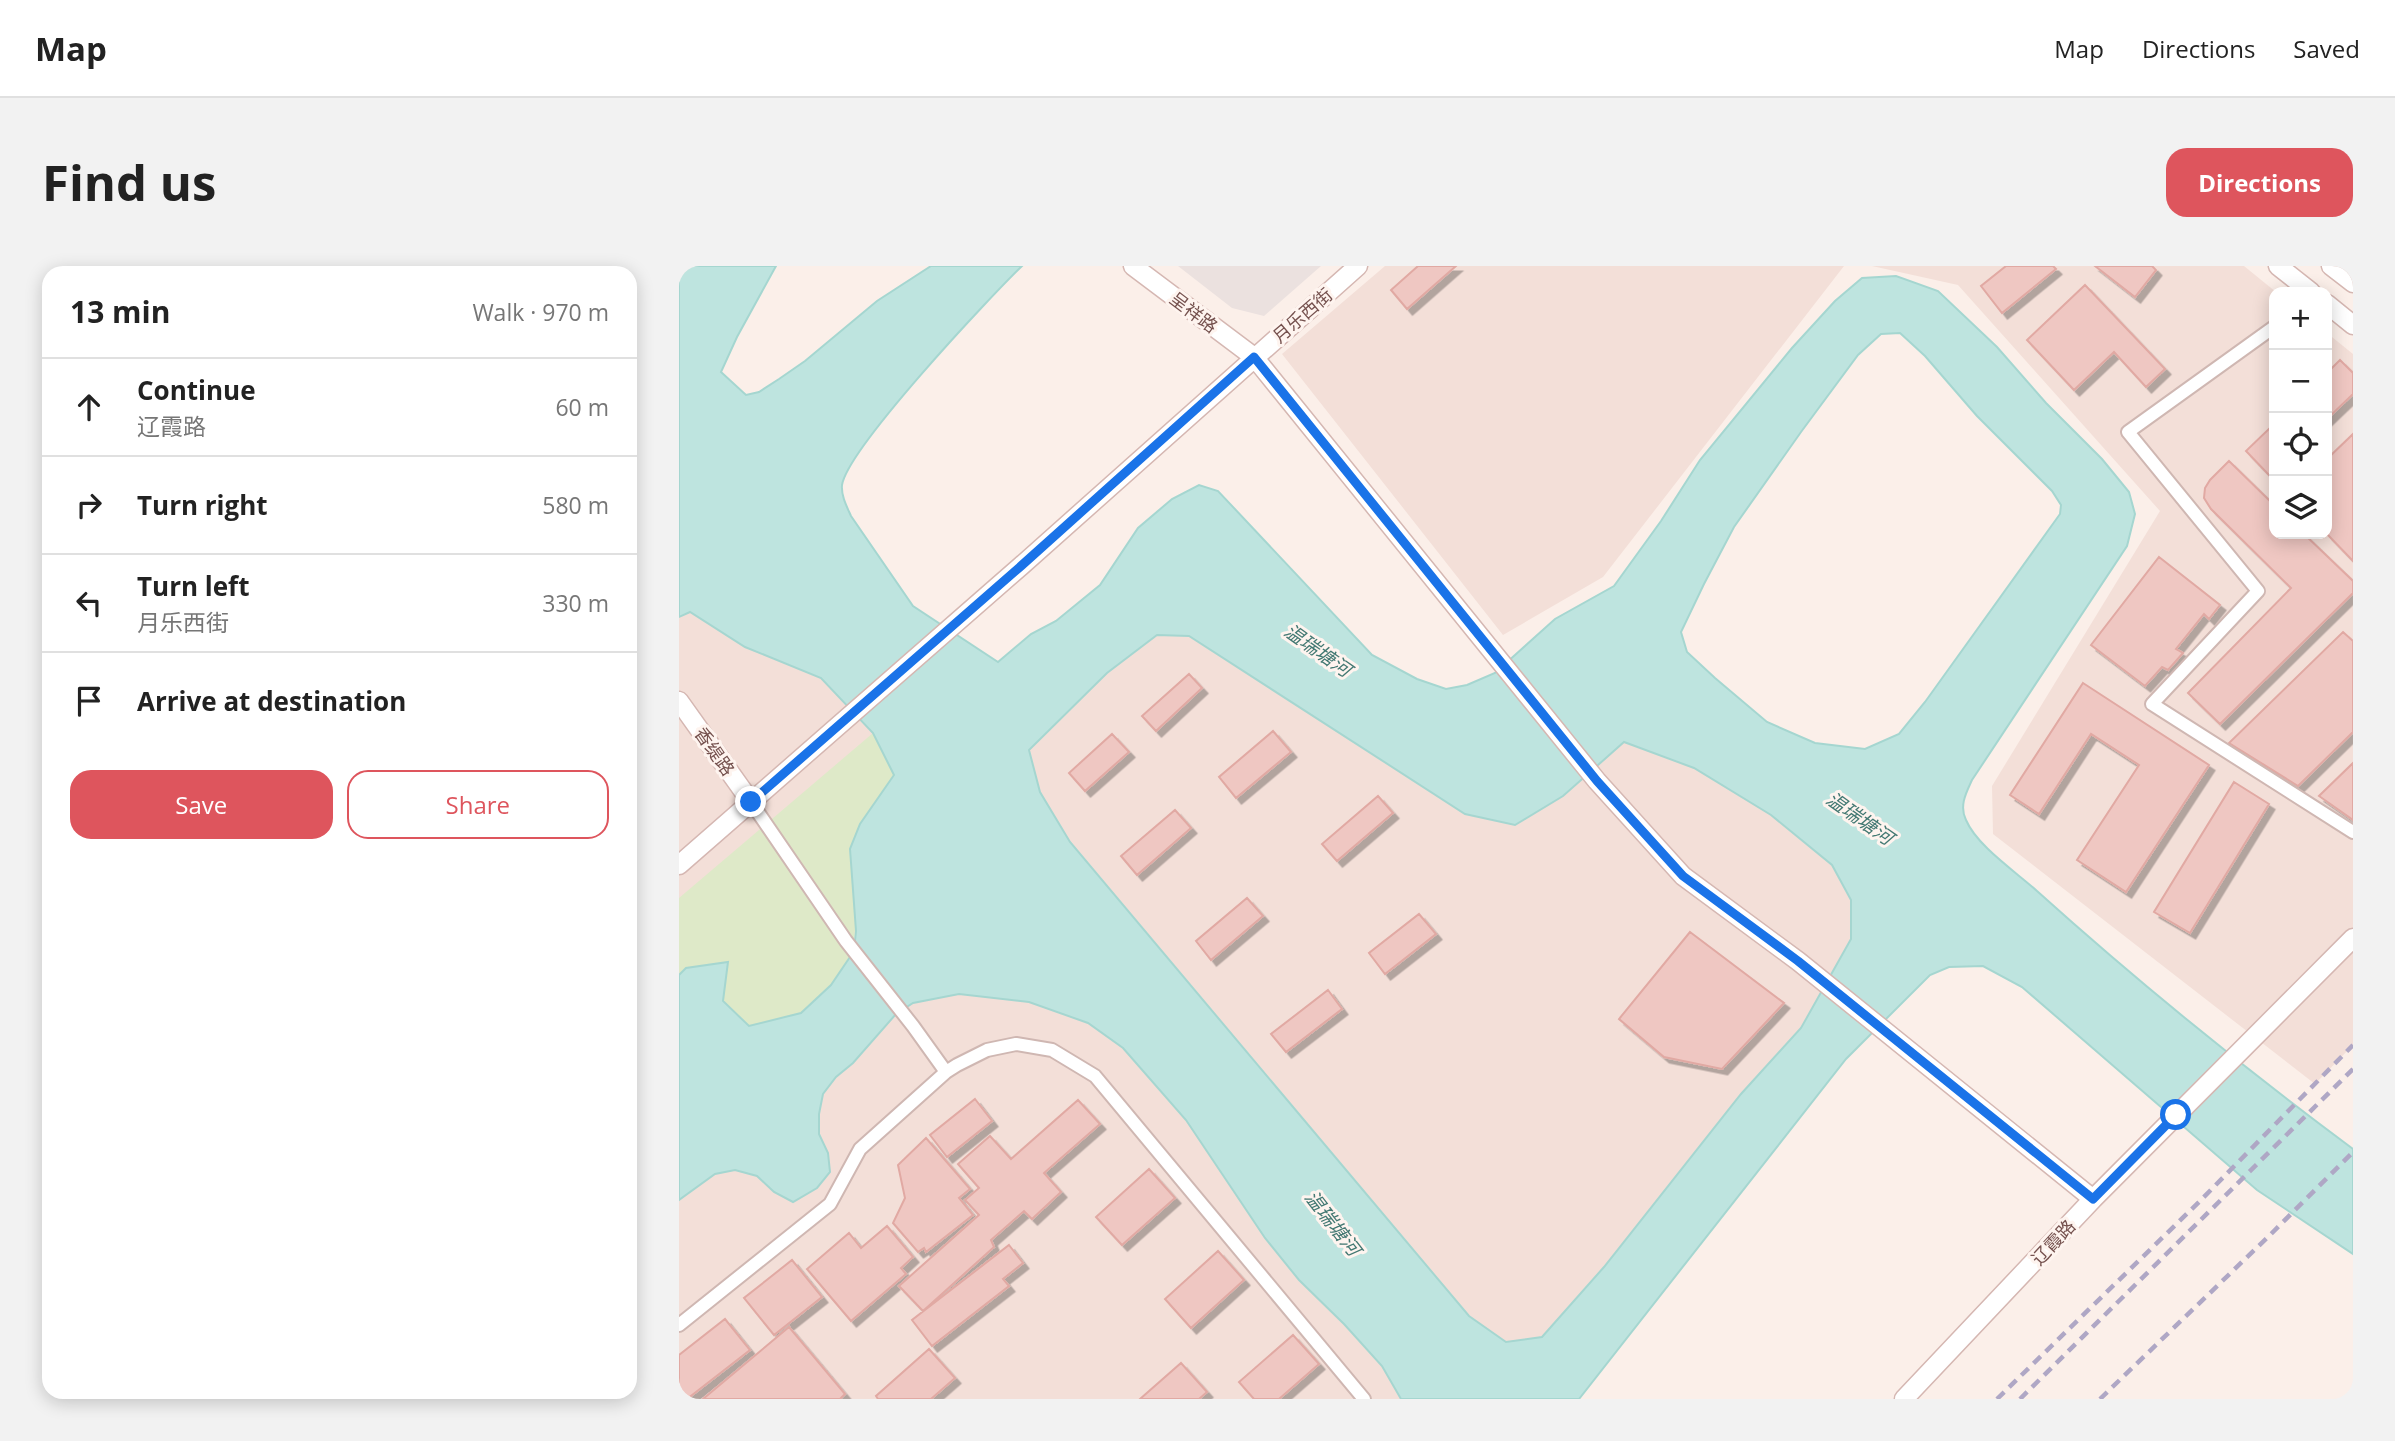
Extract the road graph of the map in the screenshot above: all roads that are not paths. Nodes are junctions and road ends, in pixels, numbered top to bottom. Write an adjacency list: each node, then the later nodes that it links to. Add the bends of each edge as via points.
1 (1133, 266): 10 (street, 呈祥路)
2 (1358, 266): 10 (street, 月乐西街)
3 (2278, 266): 6 (street)
4 (2331, 266): 5 (street)
5 (2353, 284)
6 (2305, 287)
7 (2332, 308): 8 (street)
8 (2353, 325)
9 (2269, 331): 13 (street, via 2128,432 2258,591 2153,704)
10 (1254, 357): 12 (street, 月乐西街); 17 (street, 呈祥路, via 1597,781 1683,876 1798,961)
11 (679, 701): 12 (street, 香缇路)
12 (751, 802): 14 (street, 月乐西街); 16 (street, via 846,941)
13 (2353, 832)
14 (679, 865)
15 (2353, 938): 17 (street, 辽霞路)
16 (946, 1072): 18 (street, via 860,1149 830,1204); 19 (street, via 987,1049 1016,1044 1052,1050 1095,1076)
17 (2093, 1199): 20 (street, 辽霞路)
18 (679, 1325)
19 (1364, 1399)
20 (1904, 1399)

